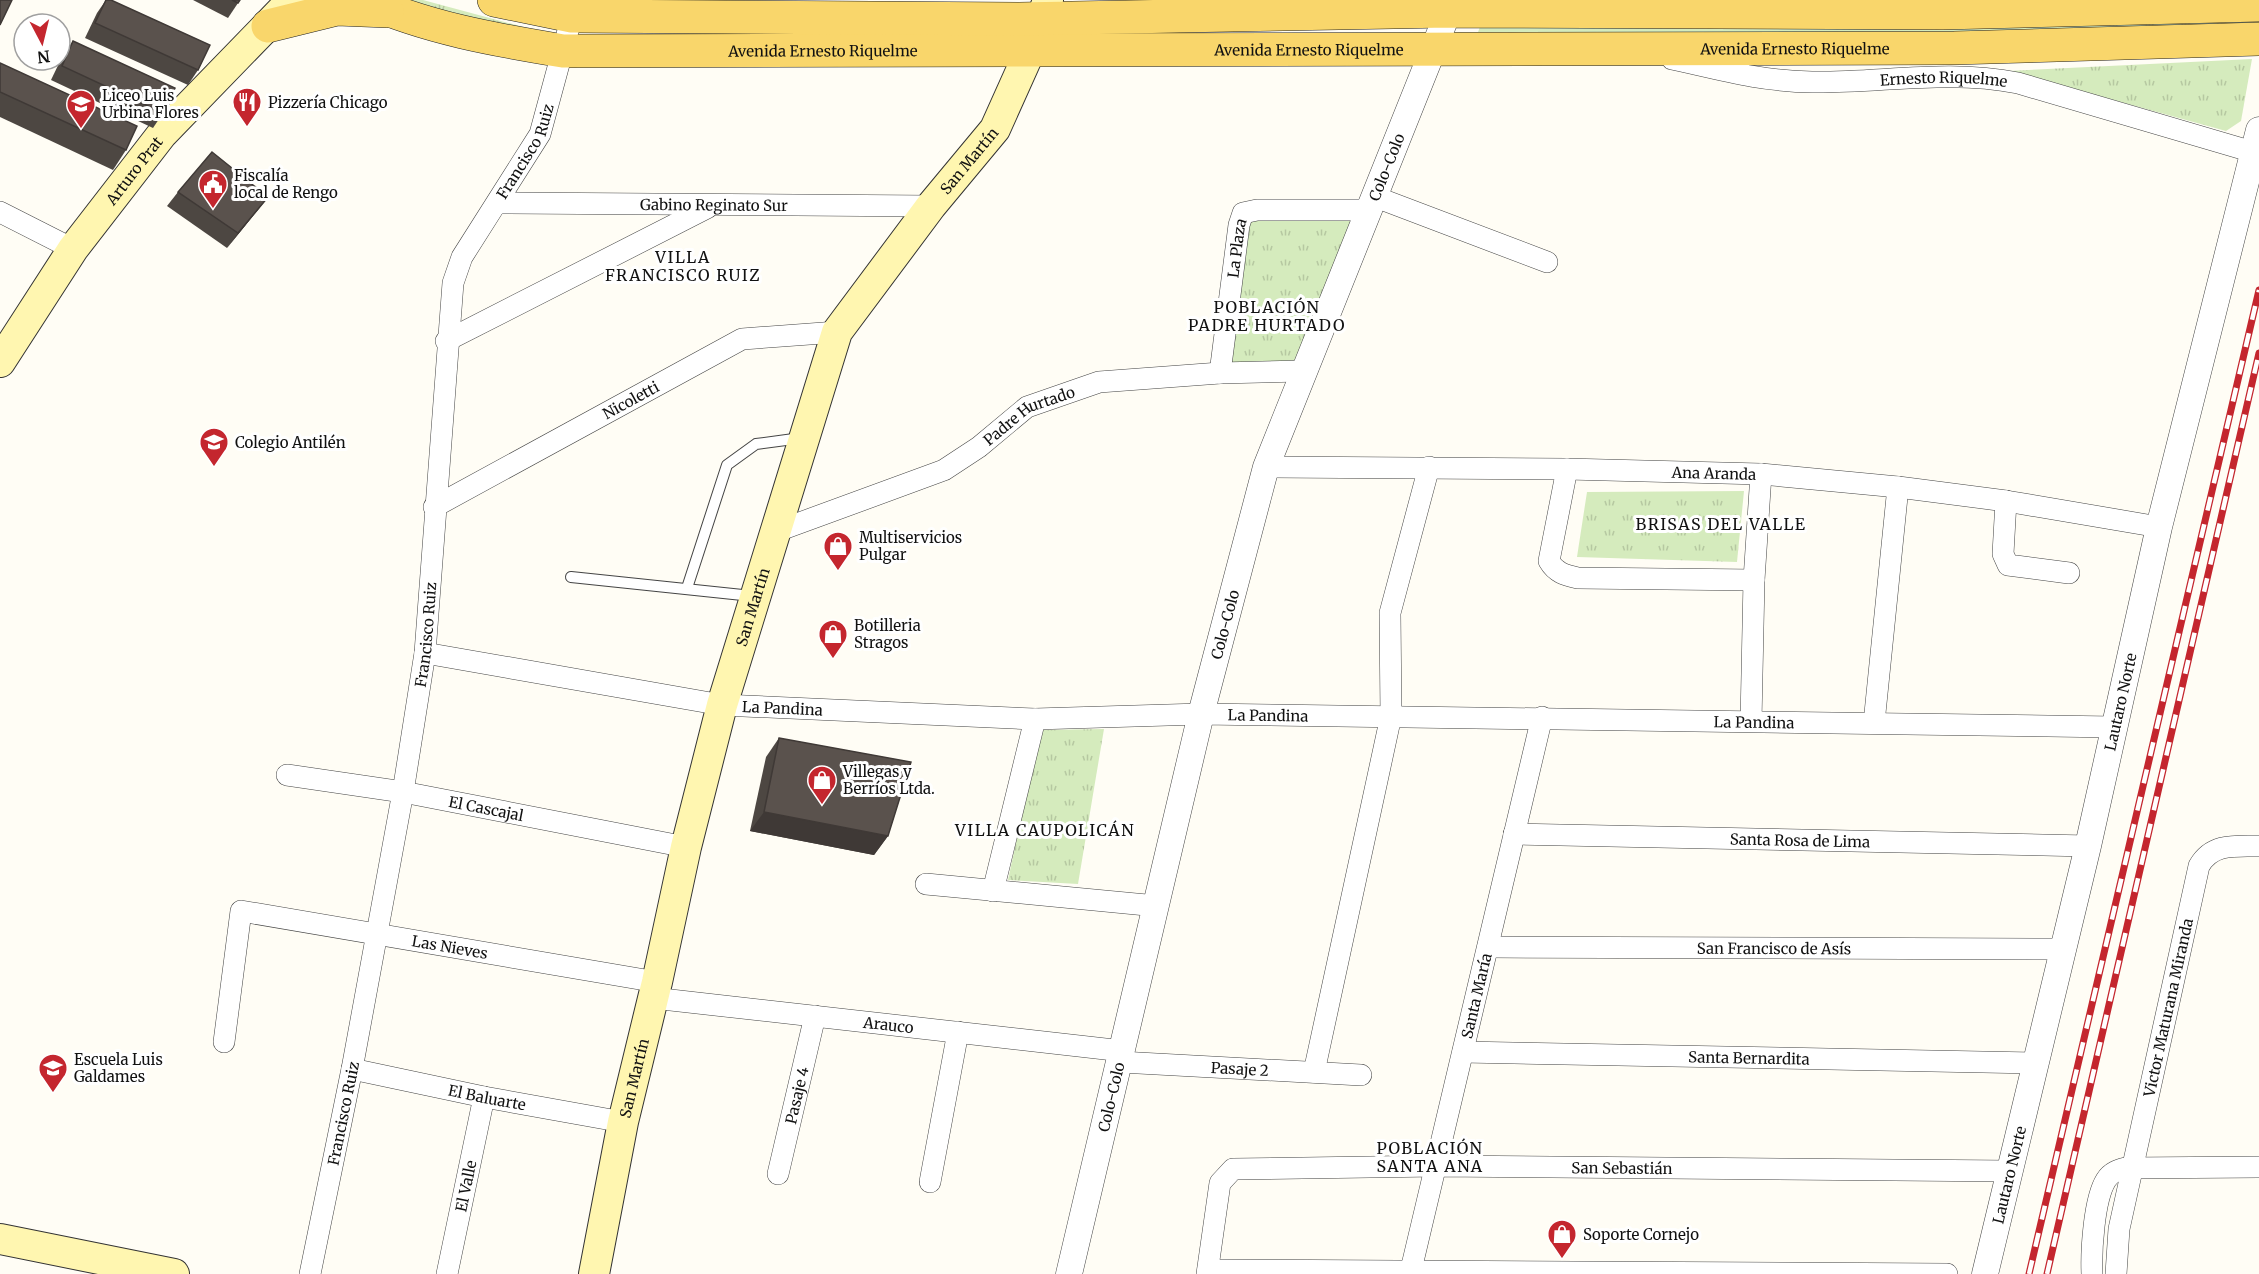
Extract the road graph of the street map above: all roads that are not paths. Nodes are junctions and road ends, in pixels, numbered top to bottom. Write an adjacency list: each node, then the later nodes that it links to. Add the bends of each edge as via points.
1 (292, 0): 11 (main road, Arturo Prat)
2 (494, 0): 10 (main road)
3 (1661, 0): 9 (street)
4 (377, 5): 11 (main road, Avenida Ernesto Riquelme, via 337,9); 15 (main road, Avenida Ernesto Riquelme, via 503,41)
5 (2259, 5): 9 (main road, via 1943,13)
6 (1450, 6): 8 (main road); 9 (main road); 13 (street, Colo-Colo)
7 (759, 9): 8 (main road); 10 (main road)
8 (1044, 10): 16 (main road, San Martín)
9 (1586, 14)
10 (572, 16): 15 (street, Francisco Ruiz)
11 (268, 26): 23 (main road, Arturo Prat, via 162,134)
12 (2259, 39): 14 (main road, Avenida Ernesto Riquelme, via 1954,48)
13 (1434, 48): 14 (main road, Avenida Ernesto Riquelme); 16 (main road, Avenida Ernesto Riquelme); 19 (street, Colo-Colo)
14 (1628, 48): 17 (street, Ernesto Riquelme, via 1753,78 1812,82 1982,76)
15 (563, 51): 16 (main road, Avenida Ernesto Riquelme); 18 (street, Francisco Ruiz, via 540,134)
16 (1030, 51): 21 (main road, San Martín, via 995,129)
17 (2256, 141): 38 (street, Lautaro Norte)
18 (498, 203): 20 (street, Gabino Reginato Sur); 26 (street, Francisco Ruiz, via 462,257 453,283)
19 (1371, 203): 24 (street, La Plaza); 28 (street, Colo-Colo); 29 (street, La Plaza, via 1243,213)
20 (711, 206): 21 (street, Gabino Reginato Sur); 26 (street)
21 (931, 206): 25 (main road, San Martín)
22 (0, 212): 23 (street)
23 (73, 249): 27 (main road, Arturo Prat)
24 (1546, 262)
25 (837, 332): 30 (main road, San Martín); 37 (street, Nicoletti, via 742,339)
26 (446, 341): 37 (street, Francisco Ruiz)
27 (0, 362)
28 (1302, 371): 29 (street, Padre Hurtado); 31 (street, Colo-Colo)
29 (1220, 373): 39 (street, Padre Hurtado, via 1084,386 1027,407 944,470)
30 (804, 438): 39 (main road, San Martín); 43 (lane, via 756,444 727,465)
31 (1266, 467): 32 (street, Ana Aranda); 47 (street, Colo-Colo)
32 (1429, 467): 33 (street, Ana Aranda); 48 (street, via 1390,612)
33 (1567, 469): 34 (street, Ana Aranda); 42 (street, via 1548,561 1562,574 1578,578)
34 (1761, 474): 35 (street, Ana Aranda); 42 (street)
35 (1898, 487): 36 (street, Ana Aranda); 52 (street)
36 (2006, 501): 38 (street, Ana Aranda); 40 (street, via 2004,554 2008,565)
37 (434, 507): 45 (street, Francisco Ruiz)
38 (2159, 527): 53 (street, Lautaro Norte)
39 (775, 532): 44 (main road, San Martín)
40 (2069, 573)
41 (571, 577): 43 (lane)
42 (1755, 580): 51 (street)
43 (687, 588): 44 (lane)
44 (756, 597): 46 (main road, San Martín)
45 (424, 653): 46 (street, La Pandina); 55 (street, Francisco Ruiz)
46 (722, 705): 50 (street, La Pandina); 59 (main road, San Martín)
47 (1201, 714): 48 (street, La Pandina); 50 (street, La Pandina); 62 (street, Colo-Colo)
48 (1391, 716): 49 (street, La Pandina); 74 (street)
49 (1542, 717): 51 (street, La Pandina); 56 (street, Santa María)
50 (1035, 719): 61 (street)
51 (1751, 721): 52 (street, La Pandina)
52 (1874, 723): 53 (street, La Pandina)
53 (2114, 727): 57 (street, Lautaro Norte)
54 (287, 775): 55 (street, El Cascajal)
55 (403, 792): 59 (street, El Cascajal); 63 (street, Francisco Ruiz)
56 (1515, 834): 57 (street, Santa Rosa de Lima); 64 (street, Santa María)
57 (2088, 846): 65 (street, Lautaro Norte)
58 (2259, 846): 80 (street, Victor Maturana Miranda, via 2228,846 2210,853 2199,866)
59 (686, 847): 66 (main road, San Martín)
60 (926, 884): 61 (street)
61 (993, 891): 62 (street)
62 (1157, 906): 71 (street, Colo-Colo)
63 (376, 934): 66 (street, Las Nieves); 69 (street, Las Nieves, via 241,911); 73 (street, Francisco Ruiz)
64 (1488, 947): 65 (street, San Francisco de Asís); 70 (street, Santa María)
65 (2062, 949): 72 (street, Lautaro Norte)
66 (655, 990): 67 (street, Arauco); 77 (main road, San Martín)
67 (815, 1016): 68 (street, Arauco); 82 (street, Pasaje 4)
68 (958, 1032): 71 (street, Arauco); 83 (street)
69 (224, 1042)
70 (1463, 1052): 72 (street, Santa Bernardita); 79 (street, Santa María)
71 (1122, 1057): 74 (street, Pasaje 2); 92 (street, Colo-Colo)
72 (2035, 1063): 81 (street, Lautaro Norte)
73 (352, 1069): 76 (street, El Baluarte); 89 (street, Francisco Ruiz)
74 (1314, 1072): 75 (street, Pasaje 2)
75 (1361, 1075)
76 (484, 1097): 77 (street, El Baluarte); 90 (street, El Valle)
77 (623, 1122): 91 (main road, San Martín)
78 (2258, 1161): 80 (street)
79 (1436, 1166): 81 (street, San Sebastián); 86 (street, San Sebastián, via 1233,1169 1220,1183); 87 (street, Santa María)
80 (2134, 1168): 95 (street, via 2111,1174 2103,1187 2094,1228); 96 (street, Victor Maturana Miranda, via 2119,1229)
81 (2010, 1171): 94 (street, Lautaro Norte)
82 (778, 1174)
83 (930, 1182)
84 (0, 1239): 85 (main road)
85 (88, 1266): 88 (main road)
86 (1207, 1272): 87 (street)
87 (1411, 1273): 93 (street)
88 (174, 1274)
89 (310, 1274)
90 (447, 1274)
91 (594, 1274)
92 (1069, 1274)
93 (1947, 1274)
94 (1985, 1274)
95 (2092, 1274)
96 (2116, 1274)

